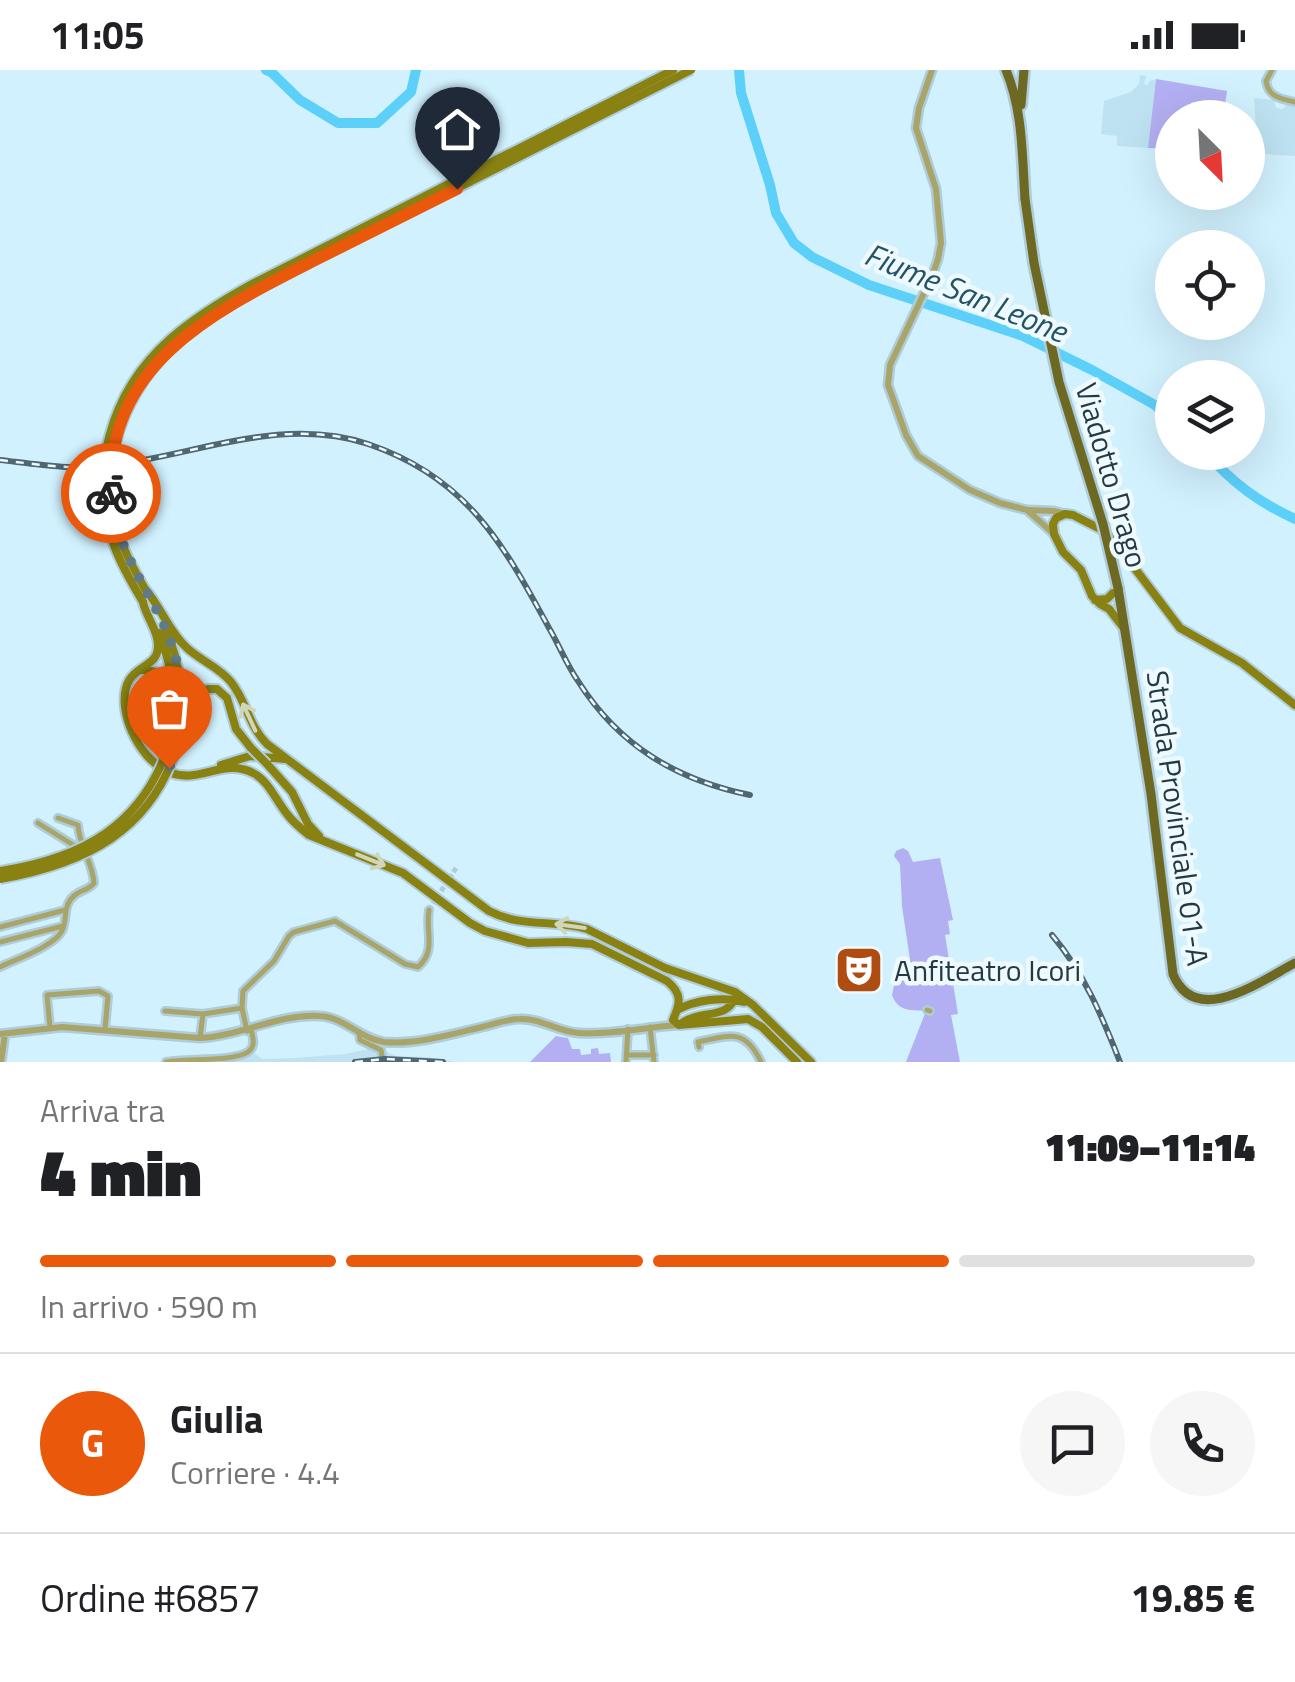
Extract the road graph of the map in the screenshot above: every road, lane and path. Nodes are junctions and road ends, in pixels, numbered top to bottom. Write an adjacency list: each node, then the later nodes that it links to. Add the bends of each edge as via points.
1 (673, 70): 14 (main road, bridge, via 252,284 156,352 119,408 103,481 116,550)
2 (690, 70): 13 (main road, bridge, via 256,290 174,345 132,398 112,461 117,530)
3 (932, 70): 9 (street, via 916,128 934,178 941,243 888,380 912,448 928,464 970,490)
4 (1272, 70): 7 (street, via 1268,90)
5 (1024, 72): 8 (main road)
6 (1007, 74): 8 (main road)
7 (1295, 102)
8 (1020, 118): 12 (main road, Viadotto Drago, bridge, via 1034,263 1059,382)
9 (1026, 510): 10 (street); 11 (street)
10 (1065, 514): 11 (main road, via 1056,518); 19 (main road, via 1108,533 1180,628 1242,663)
11 (1054, 534): 16 (main road, via 1095,600)
12 (1118, 588): 15 (main road, Strada Provinciale 01-A); 16 (main road)
13 (145, 590): 20 (main road, via 178,664 182,694); 21 (main road, one-way to 13, via 252,727 229,678 187,648)
14 (143, 602): 18 (main road, via 158,649 152,662); 20 (main road, via 171,668)
15 (1120, 602): 16 (main road); 17 (main road, Strada Provinciale 01-A)
16 (1108, 604): 17 (main road)
17 (1124, 629): 36 (main road, Strada Provinciale 01-A, via 1178,984 1196,998 1216,999)
18 (132, 673): 20 (main road, via 152,670 167,682); 22 (main road, via 126,709 140,747 173,774)
19 (1295, 705)
20 (174, 742): 25 (main road, bridge, via 190,703 208,688 217,689 227,698 236,729); 27 (main road, bridge, via 154,782 116,827 63,856); 28 (main road, bridge, via 161,786 120,833 65,863)
21 (285, 759): 22 (main road, via 250,756); 38 (main road, one-way to 21, via 586,928 514,921 489,911)
22 (203, 773): 25 (main road, via 252,772 296,825)
23 (58, 818): 26 (street, via 78,825)
24 (38, 823): 26 (street)
25 (328, 843): 42 (main road, one-way to 42, via 404,873 484,932 604,949 674,987)
26 (85, 852): 29 (street, via 94,883)
27 (0, 870)
28 (0, 878)
29 (64, 910): 31 (street); 32 (street)
30 (429, 910): 39 (street, via 429,953 418,966 333,921 288,936 243,991)
31 (24, 920): 33 (street); 34 (street)
32 (63, 926): 34 (street); 37 (street, via 46,945)
33 (0, 927)
34 (28, 936): 35 (street)
35 (0, 942)
36 (1295, 963)
37 (0, 966)
38 (733, 995): 42 (main road, via 688,1005); 42 (main road, via 728,1010); 59 (main road, via 753,1005)
39 (242, 1008): 41 (street); 46 (street)
40 (165, 1011): 41 (street)
41 (203, 1014): 50 (street)
42 (676, 1018): 43 (street); 58 (main road, via 748,1019)
43 (650, 1027): 47 (street); 52 (street)
44 (50, 1028): 45 (street); 45 (street, via 47,995 98,991 108,996); 49 (street)
45 (105, 1029): 50 (street)
46 (249, 1030): 48 (street, via 324,1016); 50 (street); 55 (street, via 254,1043 244,1055)
47 (628, 1030): 48 (street, via 578,1034 522,1018 396,1042); 53 (street)
48 (360, 1032): 56 (street)
49 (2, 1034): 54 (street)
50 (200, 1038)
51 (699, 1048): 57 (street, via 698,1042 729,1035 750,1042)
52 (654, 1058): 53 (street)
53 (626, 1059)
54 (1, 1062)
55 (166, 1062)
56 (383, 1062)
57 (761, 1062)
58 (797, 1062)
59 (811, 1062)

